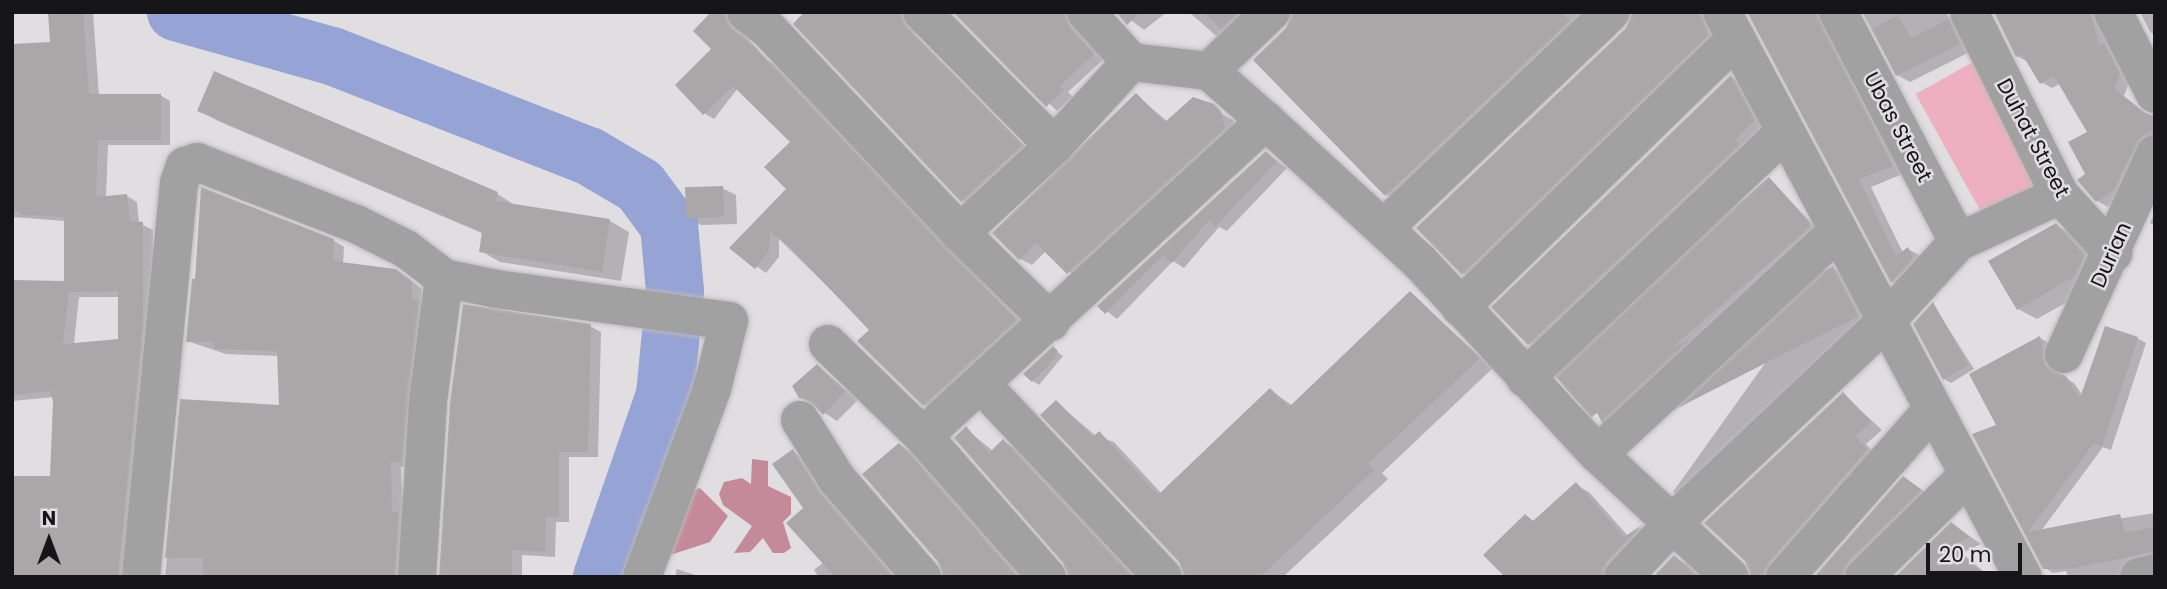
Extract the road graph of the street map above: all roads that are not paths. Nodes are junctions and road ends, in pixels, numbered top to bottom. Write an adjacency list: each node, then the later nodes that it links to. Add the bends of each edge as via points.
1 (922, 12): 15 (street)
2 (1086, 12): 10 (street)
3 (1611, 12): 18 (street)
4 (1838, 12): 21 (street, Ubas Street)
5 (1969, 12): 17 (street, Duhat Street)
6 (2113, 12): 12 (street)
7 (1261, 15): 11 (street)
8 (764, 18): 20 (street)
9 (1729, 26): 14 (street); 24 (street)
10 (1131, 62): 11 (street); 15 (street)
11 (1209, 71): 13 (street)
12 (2155, 94)
13 (1266, 121): 18 (street); 26 (street)
14 (1786, 132): 19 (street); 29 (street)
15 (1054, 146): 20 (street)
16 (2155, 154): 22 (street, Durian)
17 (2060, 195): 21 (street); 22 (street, Duhat Street)
18 (1384, 228): 24 (street)
19 (1838, 231): 25 (street); 34 (street)
20 (960, 233): 26 (street)
21 (1958, 242): 25 (street)
22 (2113, 253): 28 (street, Durian)
23 (443, 278): 38 (street, via 405,249 356,224 210,164 185,166 179,183); 39 (street, via 428,401); 40 (street, via 710,317 730,324 712,389)
24 (1460, 307): 29 (street)
25 (1887, 320): 31 (street); 36 (street)
26 (1051, 321): 30 (street)
27 (828, 344): 33 (street)
28 (2064, 354)
29 (1525, 378): 34 (street)
30 (981, 384): 33 (street); 43 (street)
31 (1933, 409): 35 (street); 46 (street)
32 (800, 420): 41 (street, via 837,479)
33 (923, 436): 42 (street)
34 (1598, 454): 36 (street)
35 (1968, 475): 47 (street); 48 (street)
36 (1671, 526): 44 (street); 45 (street)
37 (2155, 573): 49 (street)
38 (141, 577)
39 (417, 577)
40 (642, 577)
41 (922, 577)
42 (1047, 577)
43 (1163, 577)
44 (1623, 577)
45 (1730, 577)
46 (1785, 577)
47 (1864, 577)
48 (2023, 577)
49 (2139, 577)

